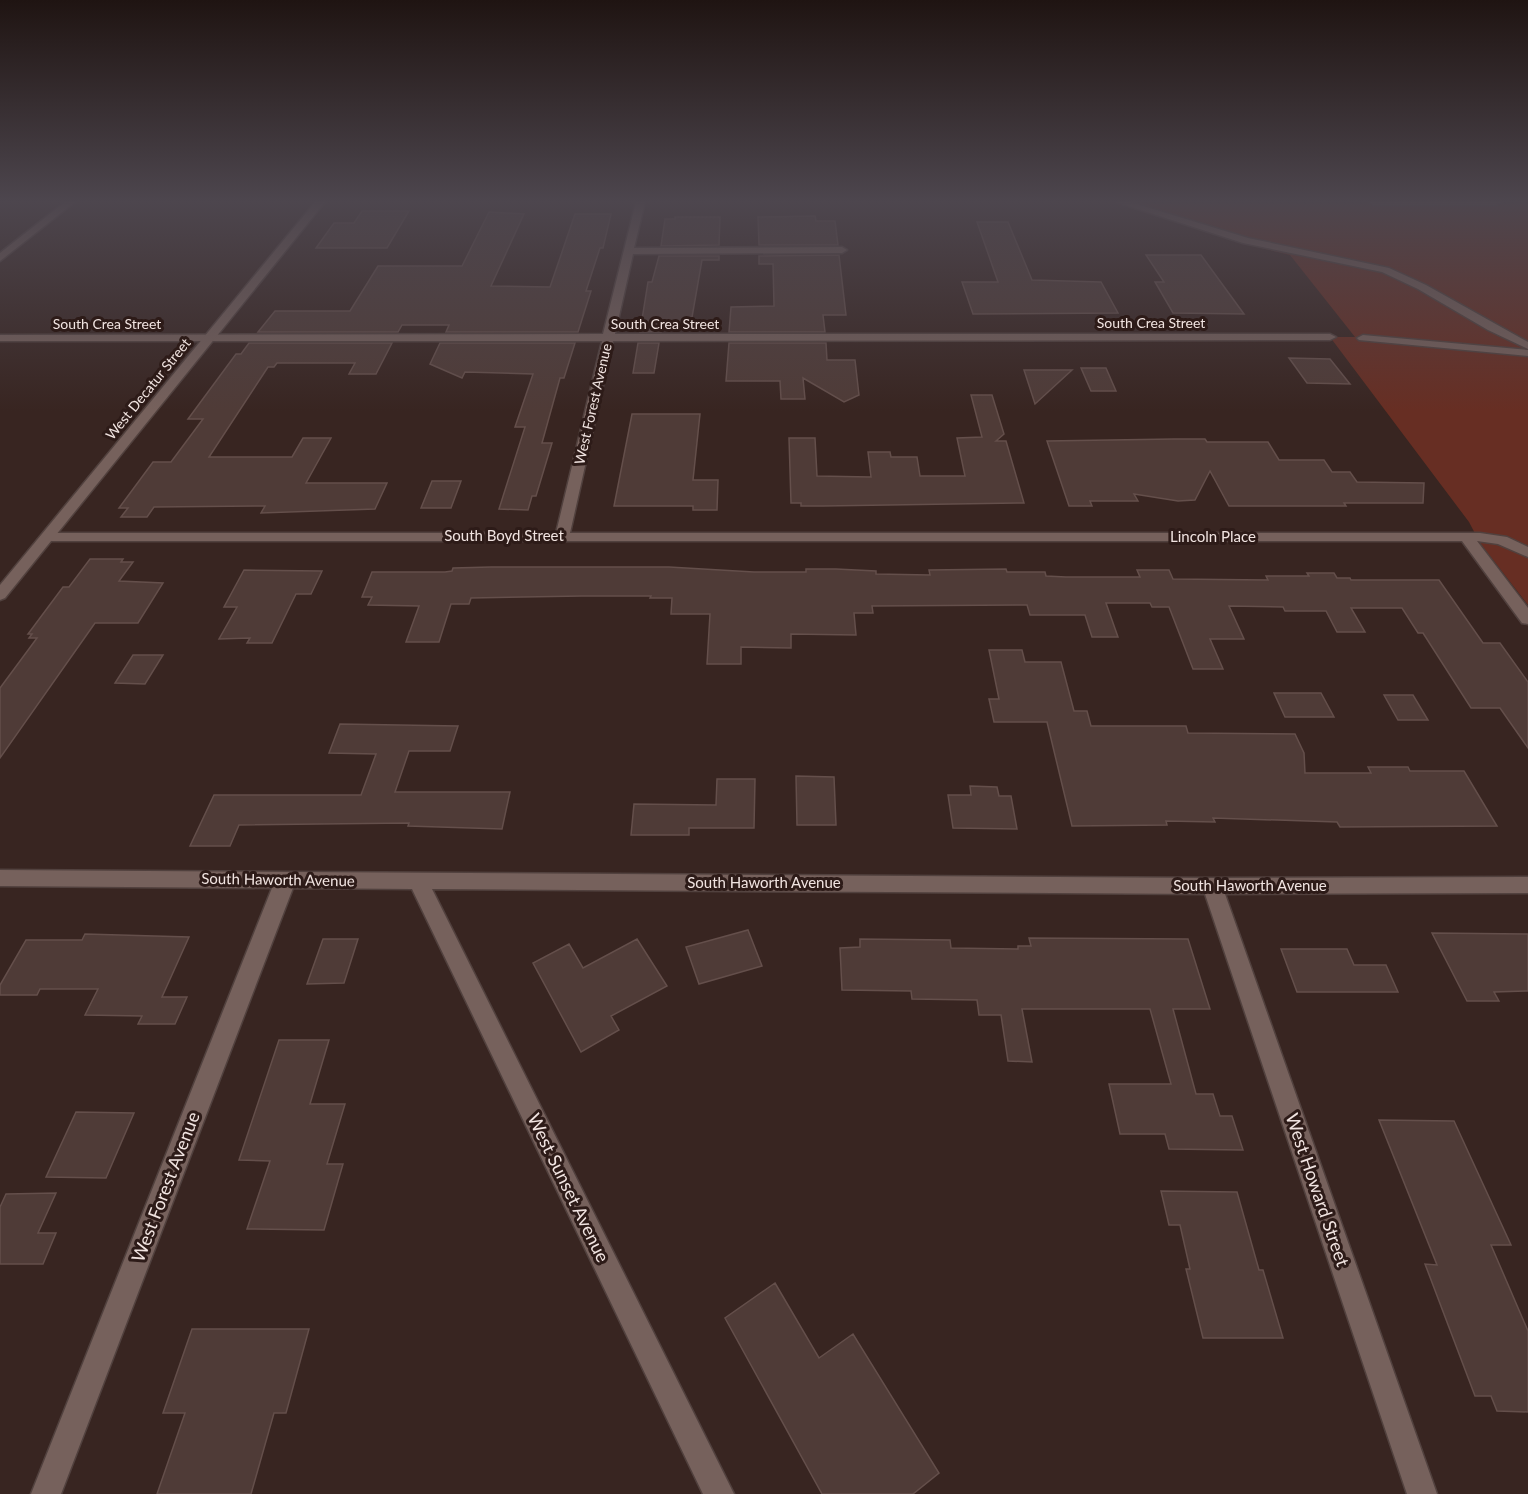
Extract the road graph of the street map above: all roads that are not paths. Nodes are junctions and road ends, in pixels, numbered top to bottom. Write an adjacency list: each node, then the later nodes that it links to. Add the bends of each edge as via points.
1 (263, 272): 7 (street, West Decatur Street)
2 (624, 272): 8 (street, West Forest Avenue)
3 (1390, 272): 9 (street)
4 (1330, 337): 8 (street, South Crea Street)
5 (0, 338): 7 (street, South Crea Street)
6 (1363, 338): 10 (street)
7 (208, 339): 8 (street, South Crea Street); 13 (street, West Decatur Street)
8 (609, 339): 11 (street, West Forest Avenue)
9 (1528, 346)
10 (1528, 353)
11 (562, 536): 13 (street, South Boyd Street); 14 (street, South Boyd Street)
12 (1465, 536): 14 (street, Lincoln Place); 15 (street, via 1502,540); 17 (street)
13 (47, 537): 16 (street, West Decatur Street)
14 (961, 537)
15 (1528, 553)
16 (0, 595)
17 (1528, 619)
18 (0, 878): 19 (street, South Haworth Avenue)
19 (286, 879): 20 (street, South Haworth Avenue); 23 (street, West Forest Avenue)
20 (418, 881): 22 (street, South Haworth Avenue); 24 (street, West Sunset Avenue)
21 (1528, 885): 22 (street, South Haworth Avenue)
22 (1212, 886): 25 (street, West Howard Street)
23 (46, 1494)
24 (719, 1494)
25 (1422, 1494)

